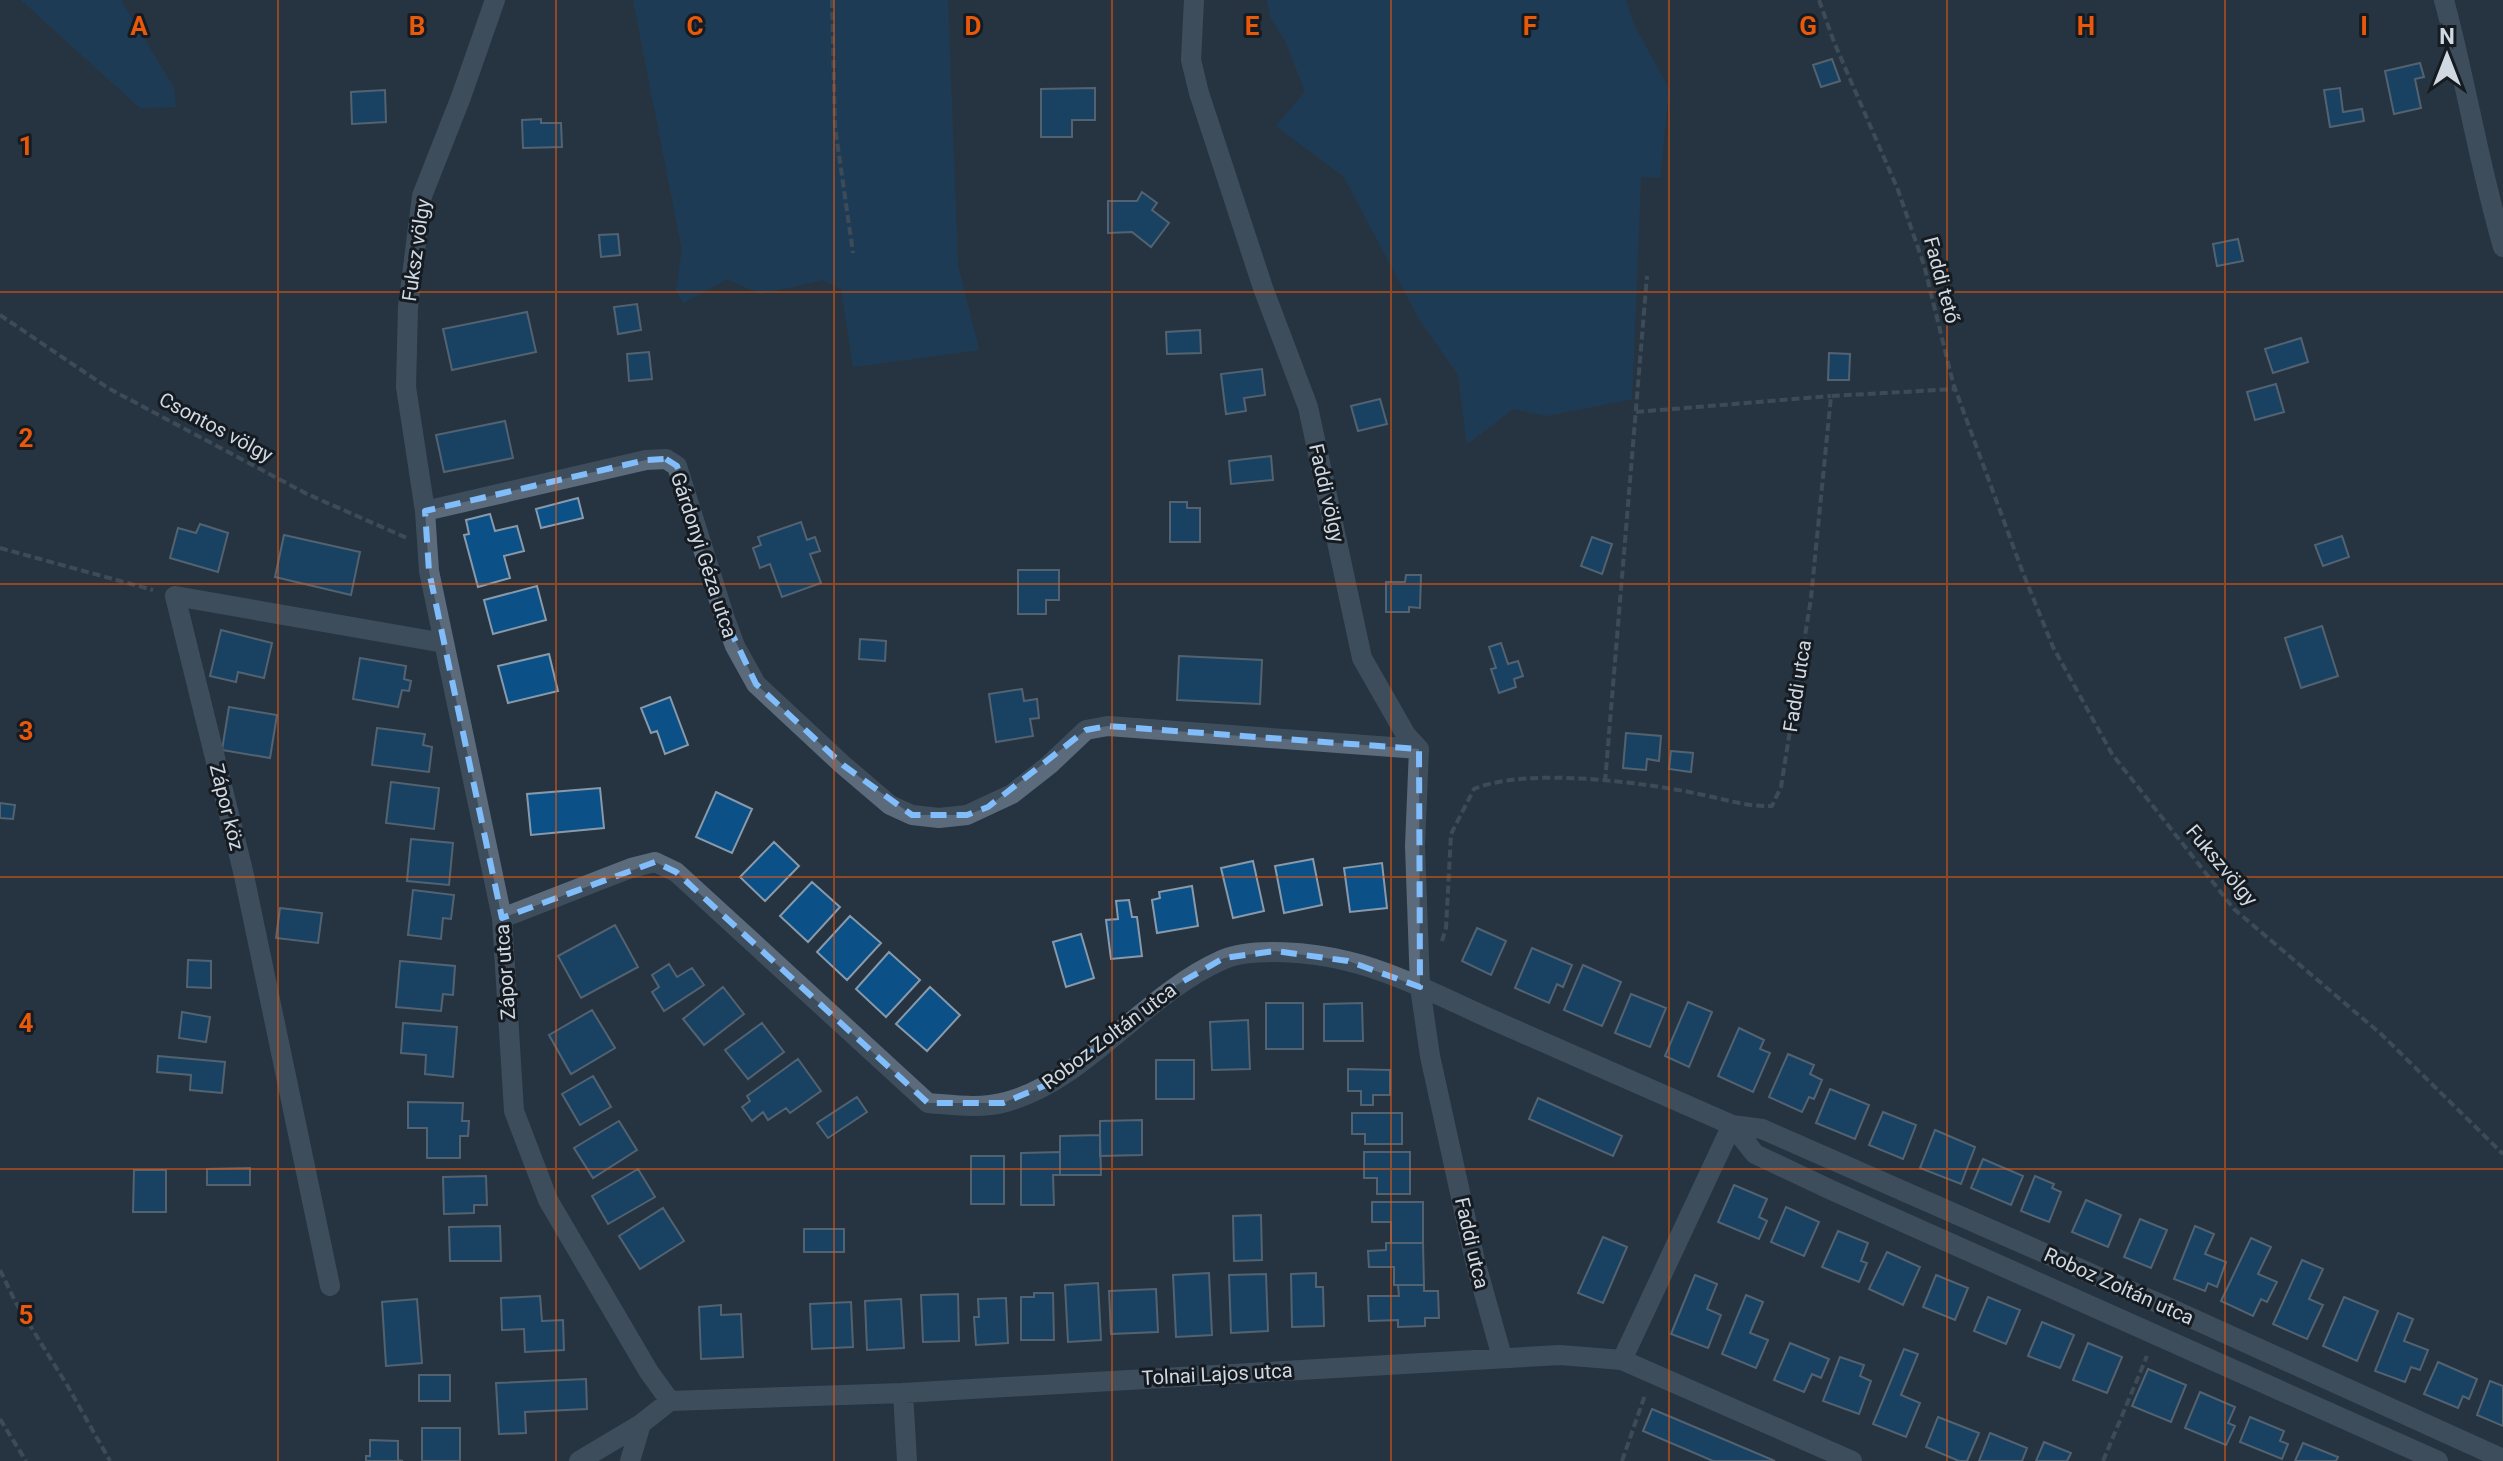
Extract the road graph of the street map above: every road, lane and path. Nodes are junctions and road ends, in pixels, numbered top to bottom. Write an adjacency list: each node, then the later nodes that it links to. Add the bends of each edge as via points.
1 (495, 0): 13 (street, Fuksz völgy, via 422,196 408,307 406,387)
2 (832, 0): 7 (path, via 835,127)
3 (1194, 0): 19 (street, Faddi völgy, via 1191,60 1199,93 1308,407 1362,658)
4 (1819, 0): 10 (path, Faddi tető, via 1898,190 1924,265)
5 (2444, 0): 6 (street)
6 (2503, 247)
7 (853, 253)
8 (1647, 276): 12 (path)
9 (0, 315): 14 (path, Csontos völgy, via 122,395 307,494)
10 (1955, 389): 11 (path); 16 (path, Faddi tető)
11 (1831, 396): 12 (path); 20 (path, Faddi utca, via 1811,598 1781,787 1772,806)
12 (1636, 412): 20 (path)
13 (425, 511): 14 (street, Zápor utca); 19 (street, Gárdonyi Géza utca, via 666,459 677,466 725,619 756,684 890,805 912,815 939,818 988,807 1024,784 1086,730 1108,726)
14 (427, 547): 18 (street, Zápor utca)
15 (0, 548): 17 (path)
16 (2023, 573): 25 (path, Fukszvölgy, via 2053,647 2112,754 2234,909 2381,1034)
17 (175, 596): 18 (street); 27 (street, Zápor köz, via 243,871)
18 (444, 643): 21 (street, Zápor utca)
19 (1419, 749): 22 (street)
20 (1605, 782): 22 (path, Faddi utca, via 1521,777 1474,789 1451,834 1446,928 1438,953)
21 (502, 918): 23 (street, Roboz Zoltán utca, via 655,862 676,872 928,1103 972,1107 1003,1103 1058,1080 1166,991 1224,958 1275,951 1348,961); 33 (street, Zápor utca, via 514,1111 548,1200)
22 (1418, 962): 23 (street)
23 (1420, 987): 24 (street, Roboz Zoltán utca); 29 (street, Faddi utca, via 1475,1261)
24 (1732, 1125): 28 (street, Roboz Zoltán utca, via 1755,1154); 30 (street); 36 (street, Roboz Zoltán utca, via 1776,1135)
25 (2503, 1154)
26 (0, 1270): 38 (path)
27 (330, 1286)
28 (2155, 1335): 44 (path); 45 (street, Roboz Zoltán utca)
29 (1502, 1357): 30 (street, Tolnai Lajos utca); 32 (street, Tolnai Lajos utca)
30 (1622, 1360): 31 (street, Tolnai Lajos utca)
31 (1652, 1374): 42 (path); 43 (street, Tolnai Lajos utca)
32 (903, 1393): 33 (street, Tolnai Lajos utca); 41 (street)
33 (670, 1401): 35 (street)
34 (0, 1419): 37 (path)
35 (641, 1424): 39 (street); 40 (street)
36 (2503, 1459)
37 (26, 1461)
38 (110, 1461)
39 (579, 1461)
40 (630, 1461)
41 (907, 1461)
42 (1622, 1461)
43 (1852, 1461)
44 (2103, 1461)
45 (2438, 1461)

